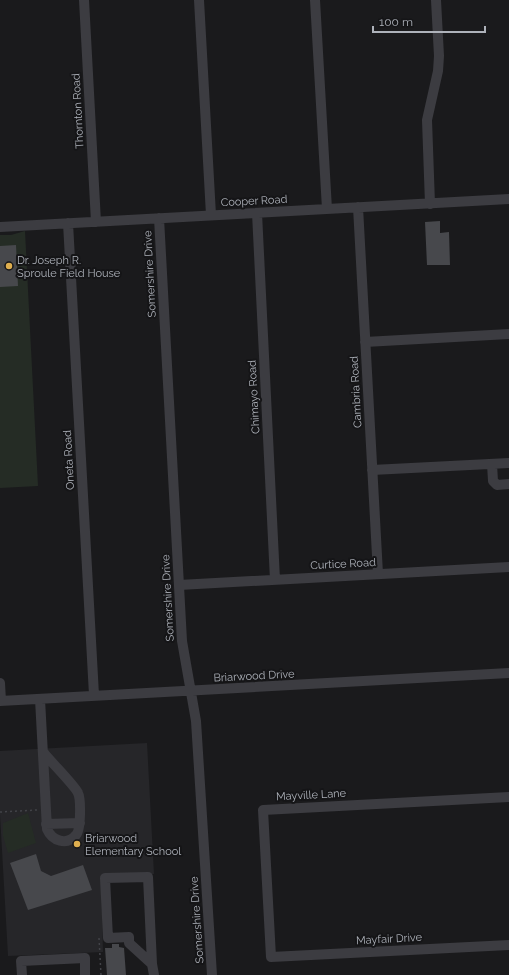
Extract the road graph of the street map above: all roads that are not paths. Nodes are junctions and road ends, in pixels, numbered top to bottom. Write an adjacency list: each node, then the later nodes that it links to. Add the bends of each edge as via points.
1 (84, 0): 12 (street, Thornton Road)
2 (199, 0): 10 (street)
3 (315, 0): 8 (street)
4 (436, 0): 6 (street, via 438,71 427,120)
5 (509, 199): 6 (street, Cooper Road)
6 (430, 204): 7 (street, Cooper Road)
7 (358, 208): 8 (street, Cooper Road); 16 (street, Cambria Road)
8 (327, 209): 9 (street, Cooper Road)
9 (257, 213): 10 (street, Cooper Road); 23 (street, Chimayo Road)
10 (211, 215): 11 (street, Cooper Road)
11 (159, 218): 12 (street, Cooper Road); 24 (street, Somershire Drive)
12 (96, 222): 13 (street, Cooper Road)
13 (68, 223): 14 (street, Cooper Road); 28 (street, Oneta Road)
14 (0, 227)
15 (509, 334): 16 (street)
16 (365, 342): 19 (street, Cambria Road)
17 (509, 463): 18 (street)
18 (492, 464): 19 (street); 20 (street, via 493,481 496,485)
19 (372, 470): 22 (street, Cambria Road)
20 (509, 484)
21 (509, 567): 22 (street, Curtice Road)
22 (378, 574): 23 (street, Curtice Road)
23 (275, 580): 24 (street, Curtice Road)
24 (179, 585): 27 (street, Somershire Drive, via 182,641)
25 (509, 673): 27 (street, Briarwood Drive)
26 (0, 683): 30 (street)
27 (190, 691): 28 (street, Briarwood Drive); 41 (street, Somershire Drive, via 197,739)
28 (94, 695): 29 (street, Briarwood Drive)
29 (40, 699): 30 (street, Briarwood Drive); 31 (street)
30 (1, 701)
31 (44, 754): 33 (street, via 78,793); 34 (street)
32 (509, 798): 36 (street, Mayville Lane, via 263,810)
33 (80, 823): 34 (street); 34 (street, via 77,835 68,841 51,836)
34 (46, 824)
35 (509, 945): 36 (street, Mayfair Drive)
36 (271, 958)
37 (152, 964): 37 (street, via 129,942 129,937 108,938 105,878 148,876); 40 (street)
38 (22, 975): 39 (street, via 22,961 85,958)
39 (86, 975)
40 (154, 975)
41 (212, 975)

